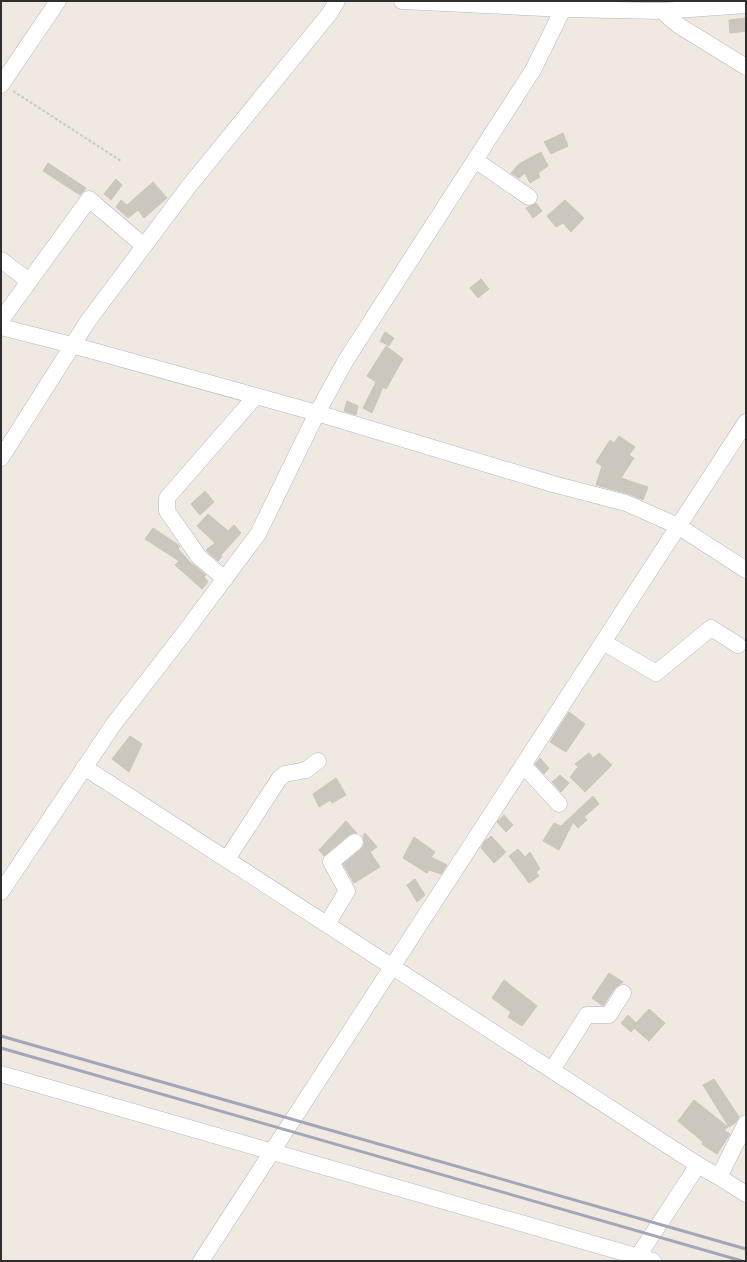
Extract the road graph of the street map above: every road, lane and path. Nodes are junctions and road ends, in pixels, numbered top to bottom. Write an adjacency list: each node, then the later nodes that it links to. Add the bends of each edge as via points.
1 (58, 1): 8 (street)
2 (337, 1): 12 (street, via 330,13 188,186)
3 (402, 1): 4 (street)
4 (566, 5): 6 (street); 9 (street, via 533,70)
5 (746, 5): 6 (street)
6 (662, 11): 7 (street, via 678,25)
7 (746, 67)
8 (2, 84): 10 (path)
9 (475, 160): 11 (street); 19 (street, via 350,354)
10 (121, 161)
11 (529, 197)
12 (144, 246): 14 (street, via 89,199); 17 (street)
13 (1, 260): 14 (street)
14 (29, 282): 15 (street)
15 (1, 320)
16 (1, 327): 17 (street)
17 (72, 345): 18 (street); 21 (street)
18 (255, 397): 19 (street); 24 (street, via 167,498 166,511 199,557)
19 (317, 413): 22 (street, via 545,482 626,503); 24 (street, via 258,534)
20 (746, 422): 22 (street)
21 (1, 458)
22 (678, 526): 23 (street); 25 (street)
23 (746, 570)
24 (225, 579): 29 (street, via 112,725)
25 (603, 642): 26 (street, via 656,674 711,628); 28 (street)
26 (738, 645)
27 (318, 762): 32 (street, via 306,770 285,774 279,779)
28 (523, 765): 30 (street); 35 (street)
29 (84, 766): 32 (street); 33 (street)
30 (559, 804)
31 (355, 842): 34 (street, via 331,862 347,891)
32 (227, 859): 34 (street)
33 (1, 892)
34 (327, 924): 35 (street)
35 (393, 967): 37 (street); 40 (street)
36 (623, 993): 37 (street, via 609,1015 587,1015)
37 (552, 1070): 41 (street)
38 (1, 1074): 40 (street)
39 (746, 1123): 42 (street)
40 (271, 1152): 44 (street); 45 (street)
41 (698, 1165): 42 (street); 44 (street)
42 (719, 1177): 43 (street)
43 (746, 1194)
44 (642, 1260)
45 (201, 1261)

